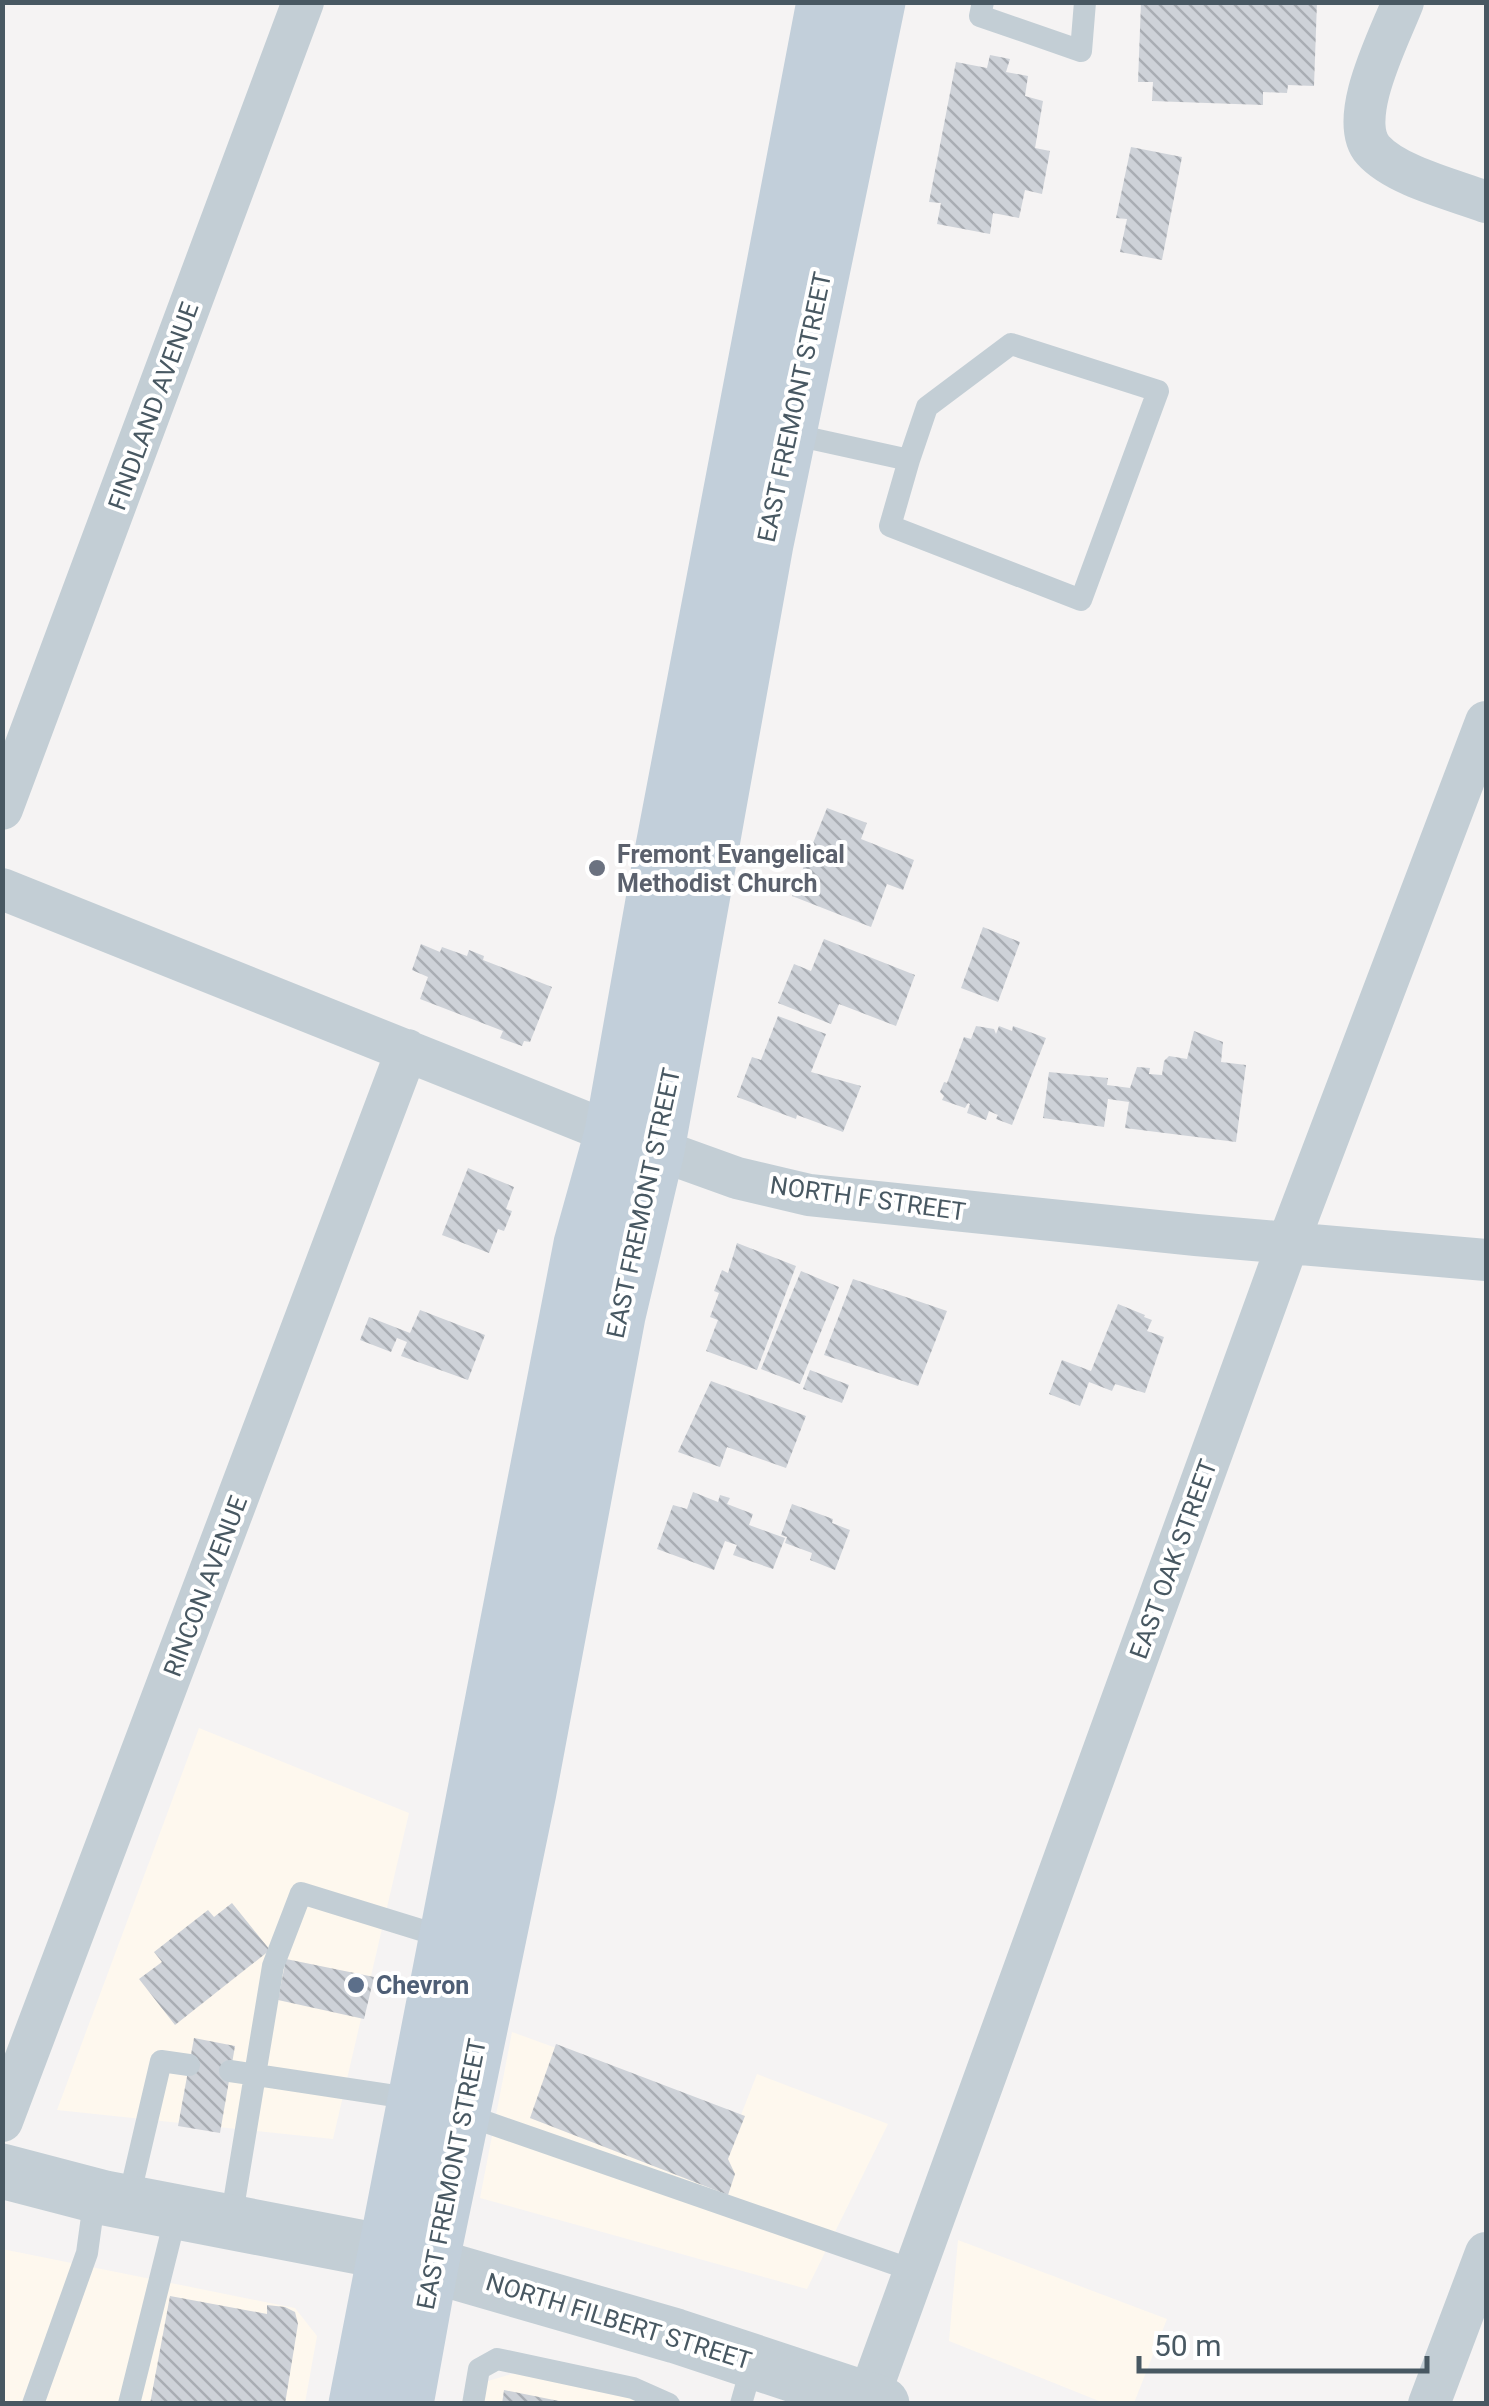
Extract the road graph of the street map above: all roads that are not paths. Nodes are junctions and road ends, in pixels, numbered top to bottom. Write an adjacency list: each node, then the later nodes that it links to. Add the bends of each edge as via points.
1 (303, 2): 11 (street, FINDLAND AVENUE)
2 (824, 2): 8 (main road, EAST FREMONT STREET)
3 (878, 2): 8 (main road, EAST FREMONT STREET)
4 (983, 2): 5 (lane, via 980,16 1081,51)
5 (1085, 2)
6 (1403, 2): 7 (street, via 1372,82 1364,134 1374,151 1408,172)
7 (1486, 202)
8 (766, 429): 9 (lane); 14 (main road, EAST FREMONT STREET)
9 (909, 460): 9 (lane, via 926,407 1011,344 1158,392 1081,600 890,526)
10 (1486, 722): 15 (street, EAST OAK STREET)
11 (2, 809)
12 (2, 888): 13 (street, NORTH F STREET)
13 (407, 1050): 14 (street, NORTH F STREET); 22 (street, RINCON AVENUE)
14 (634, 1142): 15 (street, NORTH F STREET, via 809,1195); 17 (main road, EAST FREMONT STREET, via 580,1244)
15 (1288, 1243): 16 (street, NORTH F STREET); 28 (street, EAST OAK STREET)
16 (1486, 1260)
17 (471, 1943): 20 (lane, via 302,1893 274,1966); 21 (main road, EAST FREMONT STREET)
18 (190, 2064): 24 (lane, via 161,2061)
19 (230, 2071): 20 (lane)
20 (256, 2075): 21 (lane); 25 (lane)
21 (438, 2106): 27 (main road, EAST FREMONT STREET); 28 (lane)
22 (2, 2122)
23 (2, 2171): 24 (street, NORTH FILBERT STREET)
24 (134, 2203): 25 (street, NORTH FILBERT STREET); 31 (lane, via 87,2253); 32 (lane)
25 (231, 2220): 27 (street, NORTH FILBERT STREET)
26 (1486, 2252): 37 (street)
27 (408, 2258): 29 (street, NORTH FILBERT STREET); 33 (main road, EAST FREMONT STREET); 34 (main road, EAST FREMONT STREET)
28 (914, 2271): 30 (street, EAST OAK STREET)
29 (747, 2382): 30 (street, NORTH FILBERT STREET)
30 (875, 2401)
31 (33, 2404)
32 (129, 2404)
33 (356, 2404)
34 (406, 2404)
35 (472, 2404): 36 (lane, via 479,2369 497,2359 633,2388)
36 (669, 2404)
37 (1429, 2404)

